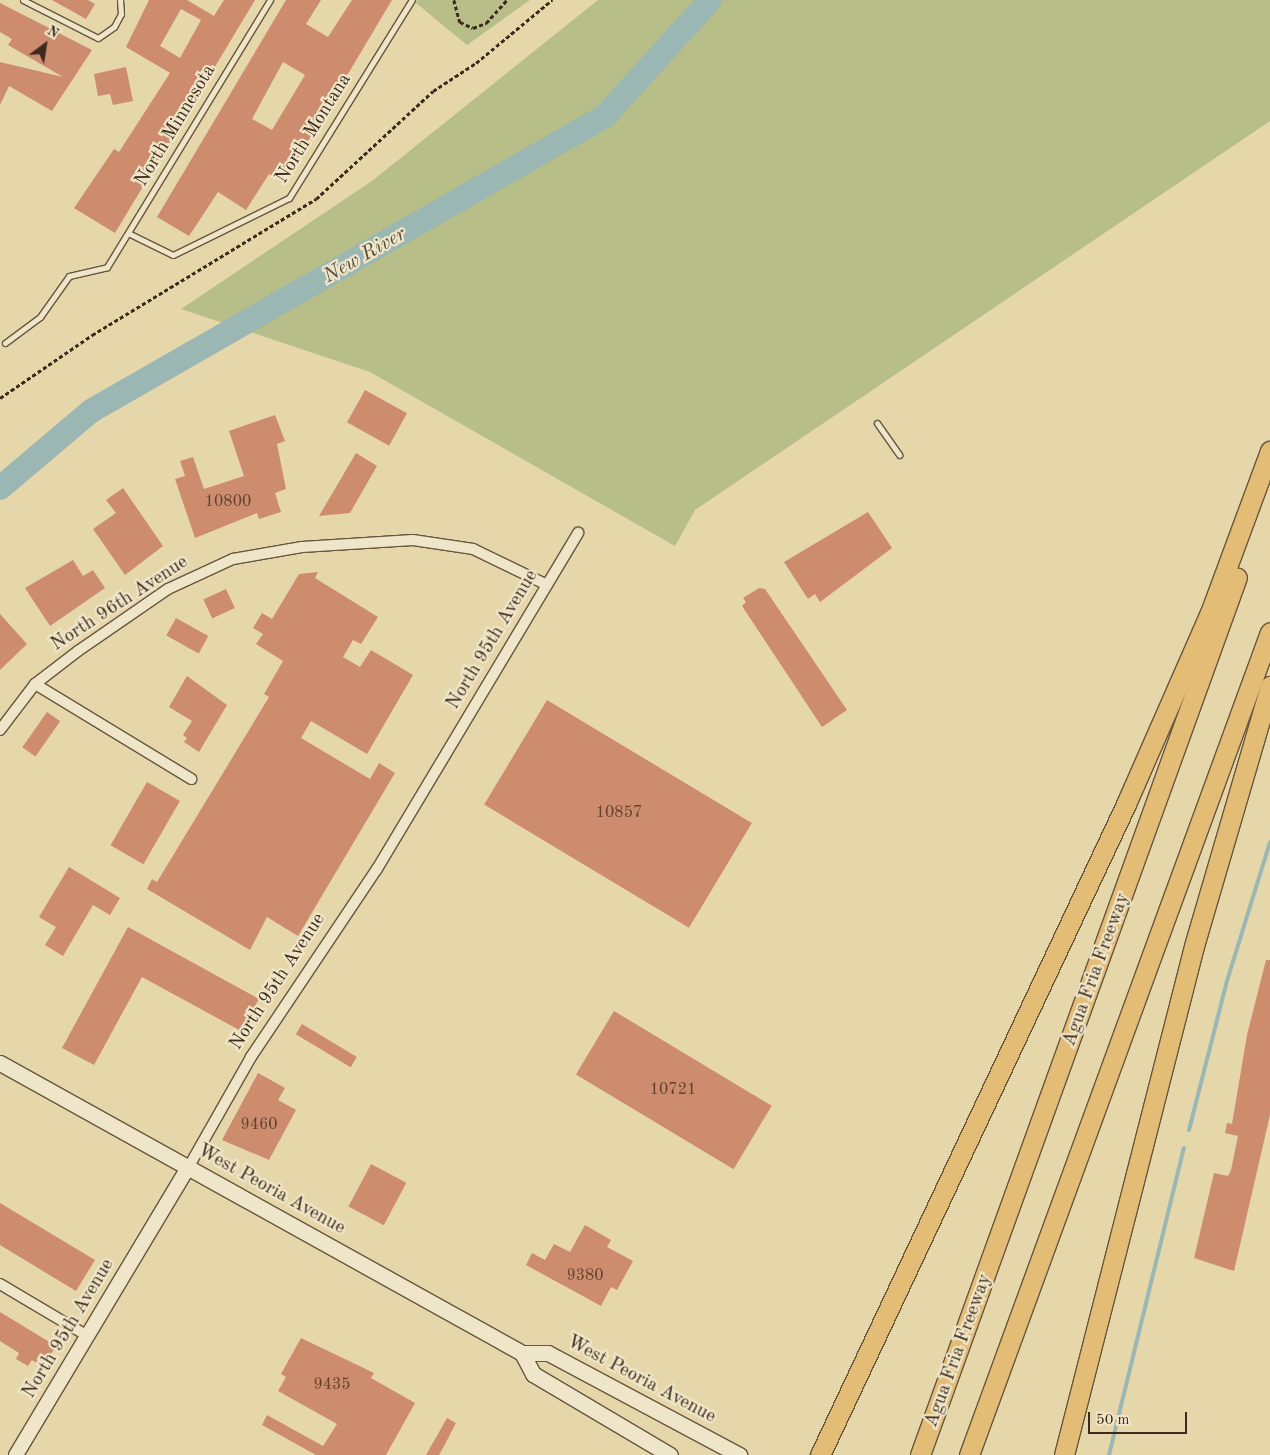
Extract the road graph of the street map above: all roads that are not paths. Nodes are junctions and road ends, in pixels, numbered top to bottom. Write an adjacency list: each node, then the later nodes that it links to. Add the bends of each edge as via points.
1 (23, 0): 2 (lane, via 98,38 114,27 121,14)
2 (120, 0)
3 (270, 0): 5 (lane, North Minnesota)
4 (412, 0): 5 (lane, North Montana, via 290,198 173,256)
5 (128, 233): 6 (lane, North Minnesota, via 107,267 69,276 40,317)
6 (4, 343)
7 (877, 424): 9 (lane)
8 (1270, 451): 26 (highway, via 1210,613 1126,804)
9 (899, 455)
10 (1270, 484): 27 (highway, Agua Fria Freeway)
11 (578, 533): 12 (street, North 95th Avenue)
12 (547, 585): 14 (street, North 96th Avenue, via 473,549 413,540 261,554 204,569 168,589); 19 (street, North 95th Avenue, via 377,868 251,1057)
13 (1270, 632): 28 (highway)
14 (35, 684): 16 (street, North 96th Avenue); 17 (street)
15 (1270, 686): 29 (highway, via 1194,946)
16 (0, 730)
17 (191, 779)
18 (0, 1063): 19 (main road, West Peoria Avenue)
19 (188, 1168): 21 (street, North 95th Avenue); 22 (main road, West Peoria Avenue)
20 (0, 1284): 21 (street)
21 (86, 1335): 23 (street, North 95th Avenue)
22 (522, 1353): 24 (main road, via 533,1374); 25 (main road, West Peoria Avenue, via 548,1353)
23 (16, 1455)
24 (670, 1455)
25 (739, 1455)
26 (820, 1455)
27 (920, 1455)
28 (969, 1455)
29 (1064, 1455)

